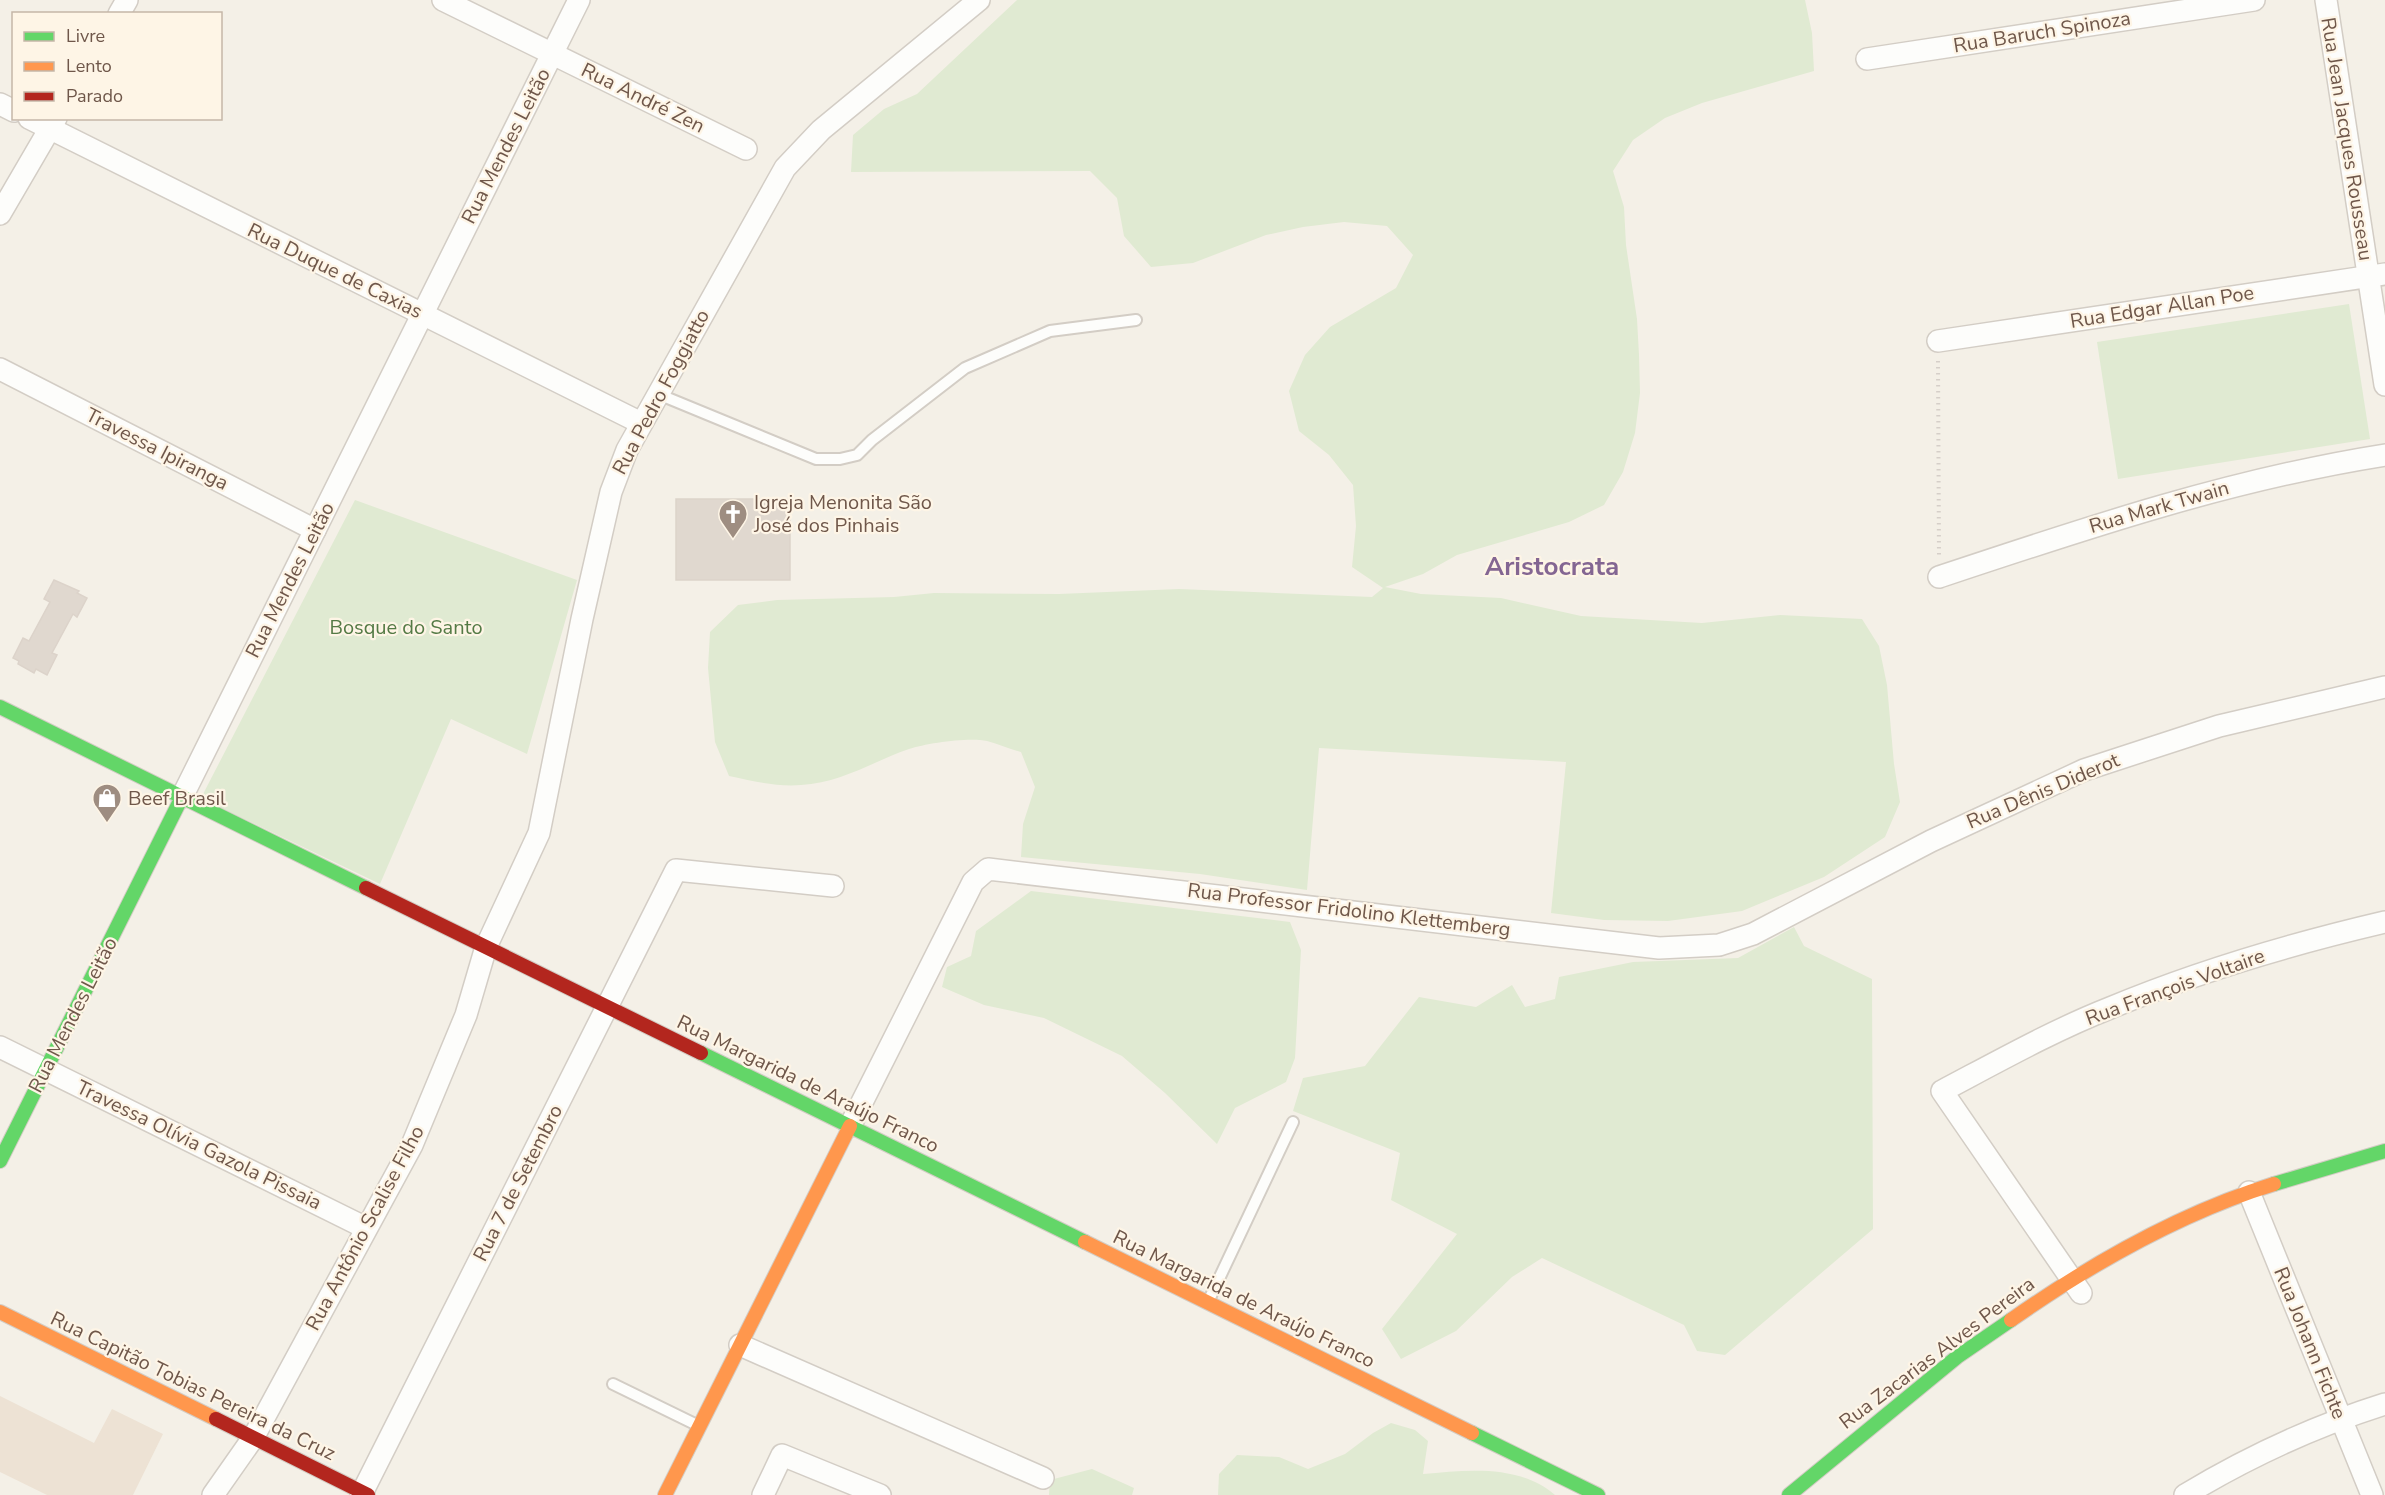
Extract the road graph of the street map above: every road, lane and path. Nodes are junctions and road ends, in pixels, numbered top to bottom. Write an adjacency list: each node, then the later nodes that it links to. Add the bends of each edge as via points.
1 (443, 0): 7 (street, Rua André Zen)
2 (579, 0): 7 (street, Rua Mendes Leitão)
3 (980, 0): 19 (street, Rua Pedro Foggiatto, via 821,130 785,168)
4 (2254, 0): 6 (street, Rua Baruch Spinoza)
5 (2326, 0): 13 (street, Rua Jean Jacques Rousseau)
6 (2198, 4): 8 (street, Rua Baruch Spinoza)
7 (552, 53): 11 (street, Rua André Zen); 14 (street, Rua Mendes Leitão)
8 (1867, 59)
9 (37, 120): 10 (street, Rua Duque de Caxias)
10 (53, 124): 12 (street); 14 (street, Rua Duque de Caxias)
11 (746, 149)
12 (0, 214)
13 (2377, 275): 16 (street, Rua Edgar Allan Poe); 18 (street, Rua Jean Jacques Rousseau)
14 (422, 314): 20 (street, Rua Duque de Caxias); 22 (street, Rua Mendes Leitão)
15 (1136, 320): 19 (lane, via 1050,331 965,368 857,455 840,459 816,459)
16 (1938, 341): 23 (path)
17 (0, 369): 22 (street, Travessa Ipiranga)
18 (2385, 385)
19 (658, 394): 20 (street, Rua Pedro Foggiatto)
20 (641, 423): 30 (street, Rua Pedro Foggiatto, via 611,492 539,834)
21 (2385, 455): 23 (street, Rua Mark Twain, via 2288,473 2175,501)
22 (315, 530): 26 (street, Rua Mendes Leitão)
23 (1939, 577)
24 (2385, 687): 29 (street, Rua Dênis Diderot, via 2219,726 2084,770 1931,841 1753,934)
25 (0, 707): 26 (street, Rua Margarida de Araújo Franco)
26 (182, 797): 30 (street, Rua Margarida de Araújo Franco); 33 (street, Rua Mendes Leitão)
27 (833, 886): 31 (street, Rua 7 de Setembro, via 676,870)
28 (2385, 922): 40 (street, Rua François Voltaire, via 2293,945 2173,983 2079,1022 1942,1091)
29 (1719, 945): 35 (street, Rua Professor Fridolino Klettemberg, via 1659,948 998,868 980,872 973,882)
30 (486, 947): 31 (street, Rua Margarida de Araújo Franco); 39 (street, Rua Antônio Scalise Filho, via 466,1015 427,1112)
31 (607, 1006): 35 (street, Rua Margarida de Araújo Franco); 50 (street, Rua 7 de Setembro)
32 (0, 1047): 33 (street, Travessa Olívia Gazola Pissaia)
33 (46, 1069): 37 (street, Rua Mendes Leitão); 39 (street, Travessa Olívia Gazola Pissaia)
34 (1293, 1122): 41 (lane)
35 (850, 1126): 41 (street, Rua Margarida de Araújo Franco); 43 (street)
36 (2385, 1151): 38 (street, Rua Zacarias Alves Pereira)
37 (0, 1161)
38 (2254, 1205): 40 (street, Rua Zacarias Alves Pereira, via 2162,1230); 46 (street, Rua Johann Fichte)
39 (366, 1228): 48 (street, Rua Antônio Scalise Filho)
40 (2077, 1290): 56 (street, Rua Zacarias Alves Pereira, via 1957,1357)
41 (1208, 1302): 55 (street, Rua Margarida de Araújo Franco)
42 (0, 1312): 48 (street, Rua Capitão Tobias Pereira da Cruz)
43 (740, 1345): 47 (street); 49 (street)
44 (613, 1383): 47 (lane)
45 (2385, 1404): 46 (street)
46 (2341, 1419): 57 (street, via 2255,1457); 58 (street, Rua Johann Fichte)
47 (699, 1426): 52 (street)
48 (253, 1438): 50 (street, Rua Capitão Tobias Pereira da Cruz); 51 (street, Rua Antônio Scalise Filho)
49 (1043, 1478)
50 (364, 1494)
51 (213, 1495)
52 (665, 1495)
53 (763, 1495): 54 (street, via 782,1455)
54 (880, 1495)
55 (1598, 1495)
56 (1789, 1495)
57 (2185, 1495)
58 (2372, 1495)

